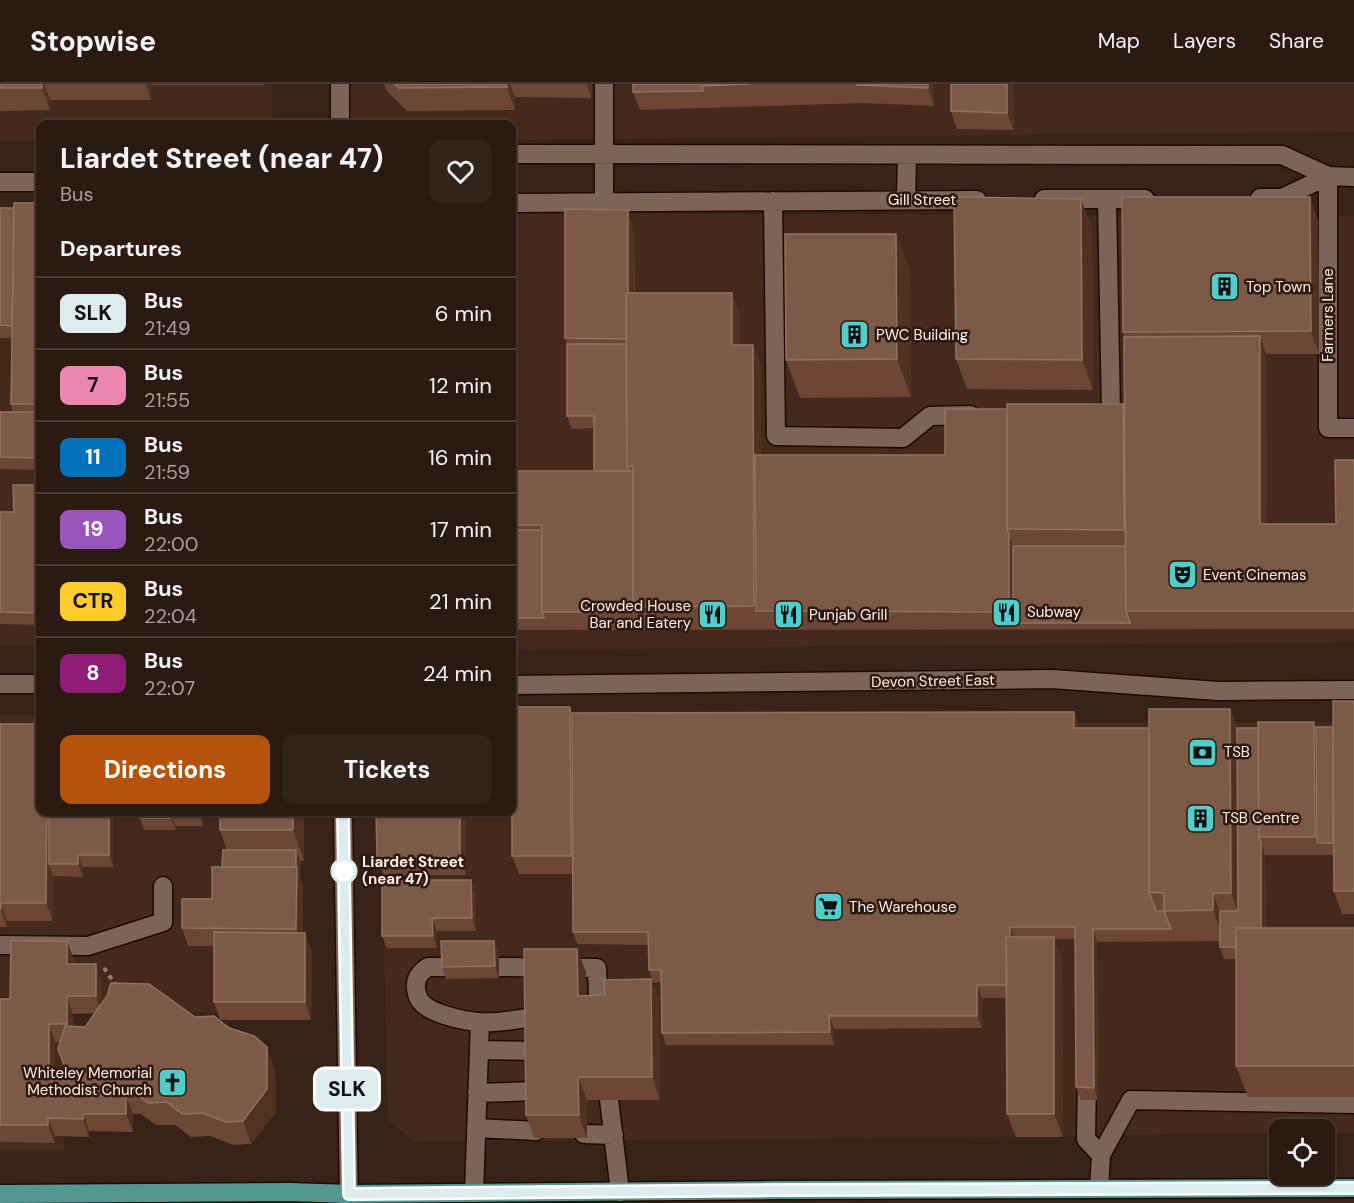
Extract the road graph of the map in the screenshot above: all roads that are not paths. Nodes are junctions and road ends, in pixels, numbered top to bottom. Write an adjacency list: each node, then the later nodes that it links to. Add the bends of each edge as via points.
1 (340, 84): 3 (street)
2 (604, 84): 5 (street)
3 (340, 120)
4 (516, 154): 5 (street)
5 (603, 154): 6 (street); 18 (street)
6 (907, 155): 7 (street, via 1282,155); 14 (street)
7 (1328, 176): 8 (street); 11 (street, via 1282,198); 22 (street, Farmers Lane, via 1328,428)
8 (1354, 177)
9 (0, 182): 10 (street)
10 (36, 182)
11 (1247, 198)
12 (1107, 199): 13 (street); 16 (street); 20 (street, via 1111,413)
13 (1165, 199)
14 (906, 200): 15 (street, Gill Street); 17 (street, Gill Street)
15 (989, 200)
16 (1024, 200)
17 (773, 201): 18 (street, Gill Street); 21 (street, via 776,436 903,438 930,416)
18 (604, 202): 19 (street, Gill Street)
19 (516, 203)
20 (1077, 414)
21 (987, 415)
22 (1354, 428)
23 (0, 684): 24 (street)
24 (36, 684)
25 (516, 685): 26 (street, Devon Street East, via 1052,679 1218,691)
26 (1354, 690)
27 (343, 816): 52 (street)
28 (164, 886): 29 (street, via 163,922 88,945)
29 (0, 945)
30 (447, 967): 34 (street, via 428,967 418,976 416,989 421,1002 433,1010)
31 (498, 967): 32 (street, via 597,968)
32 (599, 1015)
33 (535, 1017): 34 (street)
34 (480, 1022): 35 (street)
35 (479, 1050): 36 (street); 39 (street)
36 (535, 1051)
37 (1087, 1065): 46 (street, via 1086,1138)
38 (536, 1091): 39 (street)
39 (477, 1092): 42 (street)
40 (609, 1099): 45 (street)
41 (1354, 1104): 46 (street, via 1131,1100)
42 (476, 1128): 43 (street); 50 (street)
43 (536, 1131)
44 (584, 1134): 45 (street)
45 (614, 1136): 49 (street)
46 (1101, 1155): 48 (street)
47 (1354, 1188): 48 (main road)
48 (1099, 1189): 49 (main road)
49 (620, 1192): 50 (main road)
50 (474, 1193): 52 (main road)
51 (0, 1194): 52 (main road, via 290,1192)
52 (349, 1199)

